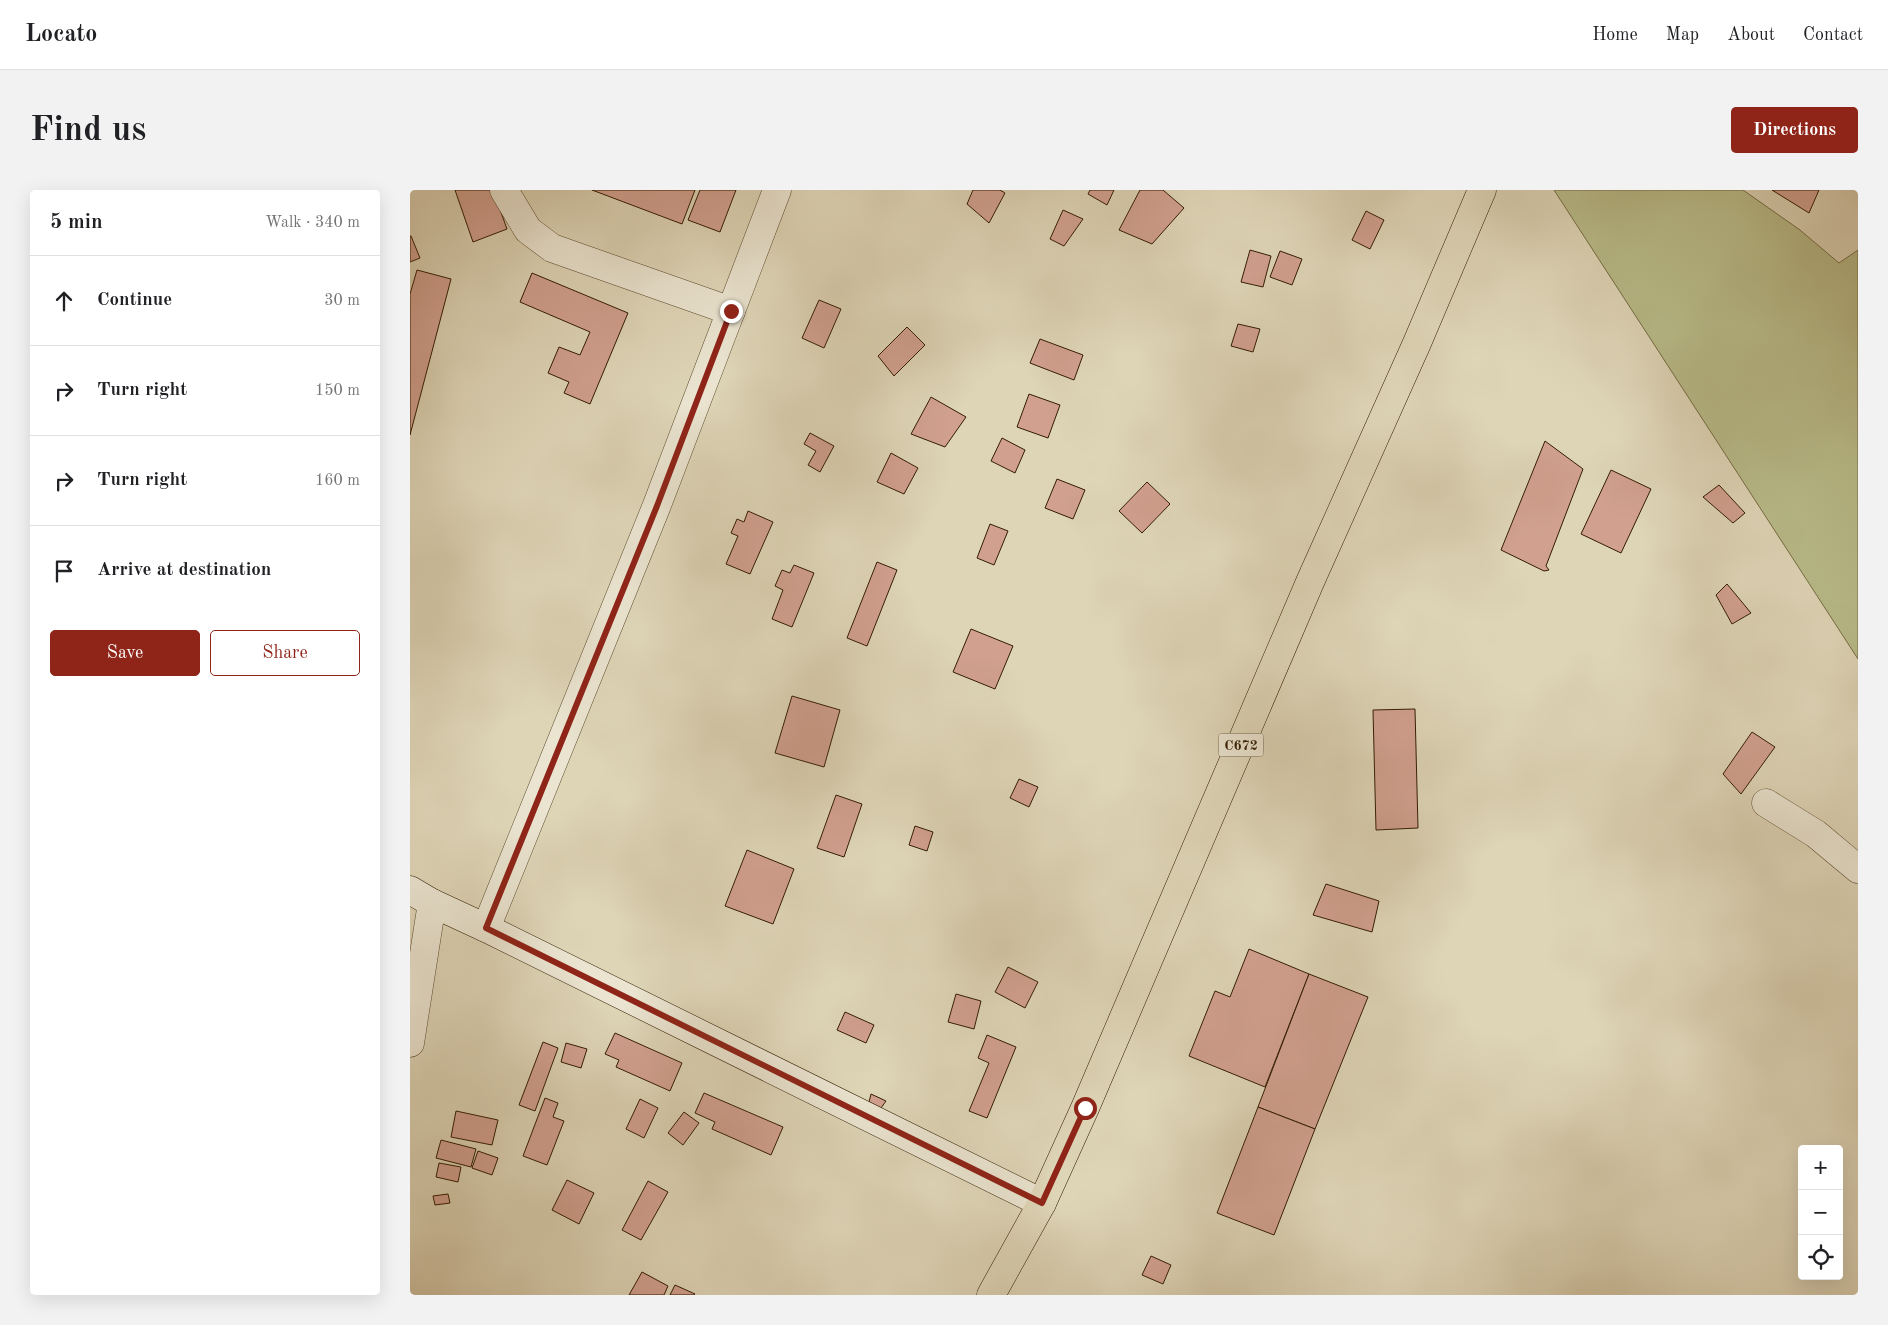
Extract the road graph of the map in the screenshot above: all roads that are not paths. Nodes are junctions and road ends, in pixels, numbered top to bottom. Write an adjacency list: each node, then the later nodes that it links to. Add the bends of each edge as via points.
1 (504, 190): 4 (street, via 528,230 552,248)
2 (777, 190): 4 (street)
3 (1482, 190): 10 (main road, C672)
4 (731, 311): 8 (street, via 657,506)
5 (1766, 803): 6 (street, via 1816,834)
6 (1858, 869)
7 (421, 897): 8 (street); 9 (street)
8 (486, 928): 10 (street)
9 (410, 1043)
10 (1042, 1203): 11 (main road, C672)
11 (991, 1295)

